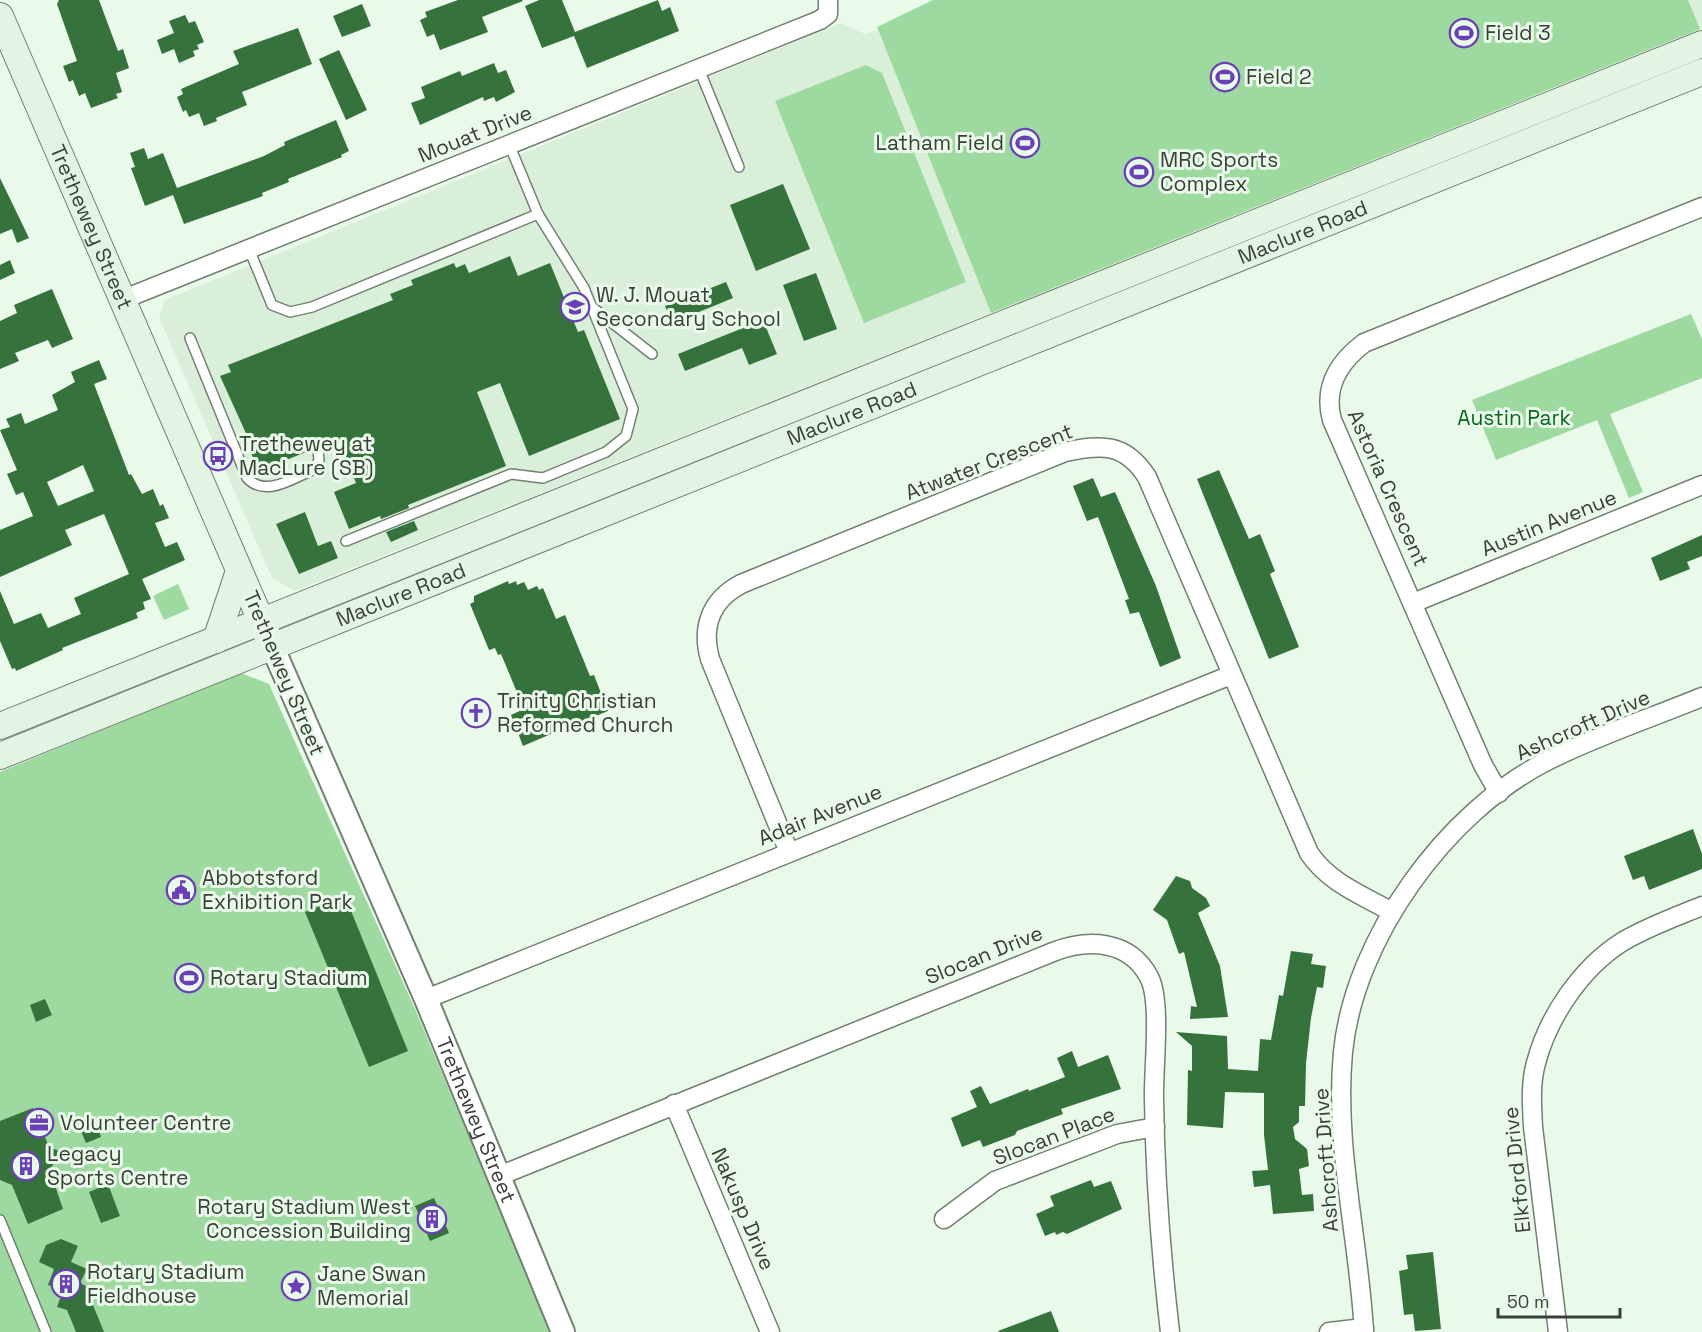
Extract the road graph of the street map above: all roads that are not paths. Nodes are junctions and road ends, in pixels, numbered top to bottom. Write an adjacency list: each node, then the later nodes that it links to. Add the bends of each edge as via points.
1 (828, 0): 4 (street, Mouat Drive, via 828,14 820,20)
2 (0, 16): 11 (main road, Trethewey Street)
3 (1702, 44): 20 (main road, Maclure Road)
4 (699, 69): 6 (street, Mouat Drive); 7 (lane)
5 (1702, 72): 22 (main road, Maclure Road)
6 (509, 144): 9 (lane); 10 (street, Mouat Drive)
7 (739, 167)
8 (1702, 207): 19 (street, Astoria Crescent, via 1364,343 1338,368 1329,395 1332,420)
9 (538, 214): 10 (lane, via 312,307 290,312 272,305); 12 (lane)
10 (249, 249): 11 (street, Mouat Drive)
11 (124, 299): 18 (main road, Trethewey Street)
12 (591, 306): 14 (lane); 17 (lane, via 633,409 626,436 606,452 543,478 511,474)
13 (190, 338): 15 (lane, via 248,478 255,486 268,488 315,469)
14 (652, 354)
15 (318, 450)
16 (1702, 485): 19 (street, Austin Avenue)
17 (346, 541)
18 (239, 571): 20 (main road, Trethewey Street); 21 (main road)
19 (1413, 603): 27 (street, Astoria Crescent, via 1483,765)
20 (262, 622): 21 (main road, Maclure Road); 22 (main road, Trethewey Street)
21 (216, 640): 25 (main road, Maclure Road)
22 (272, 646): 26 (main road, Maclure Road); 31 (street, Trethewey Street)
23 (1231, 675): 28 (street, Adair Avenue); 28 (street, Atwater Crescent, via 1139,465 1121,450 1107,447 1065,452 741,584 719,600 706,625 710,659); 30 (street, Atwater Crescent, via 1318,867)
24 (1702, 697): 27 (street, Ashcroft Drive, via 1547,761)
25 (0, 726)
26 (0, 756)
27 (1499, 793): 30 (street, Ashcroft Drive, via 1447,841)
28 (789, 852): 31 (street, Adair Avenue)
29 (1702, 906): 43 (street, Elkford Drive, via 1621,942 1595,963 1557,1013 1535,1064 1533,1127)
30 (1392, 912): 37 (street, Ashcroft Drive, via 1371,951 1343,1051 1342,1132)
31 (426, 999): 34 (street, Trethewey Street)
32 (674, 1104): 33 (street, Slocan Drive, via 1069,946 1098,943 1125,951 1149,977 1155,999); 34 (street, Slocan Drive); 40 (street, Nakusp Drive)
33 (1155, 1127): 35 (street, Slocan Place, via 1117,1134 995,1181); 41 (street, Slocan Drive)
34 (499, 1176): 39 (street, Trethewey Street)
35 (944, 1219)
36 (0, 1220): 38 (lane)
37 (1364, 1330): 42 (street)
38 (46, 1332)
39 (563, 1332)
40 (770, 1332)
41 (1170, 1332)
42 (1329, 1332)
43 (1558, 1332)

